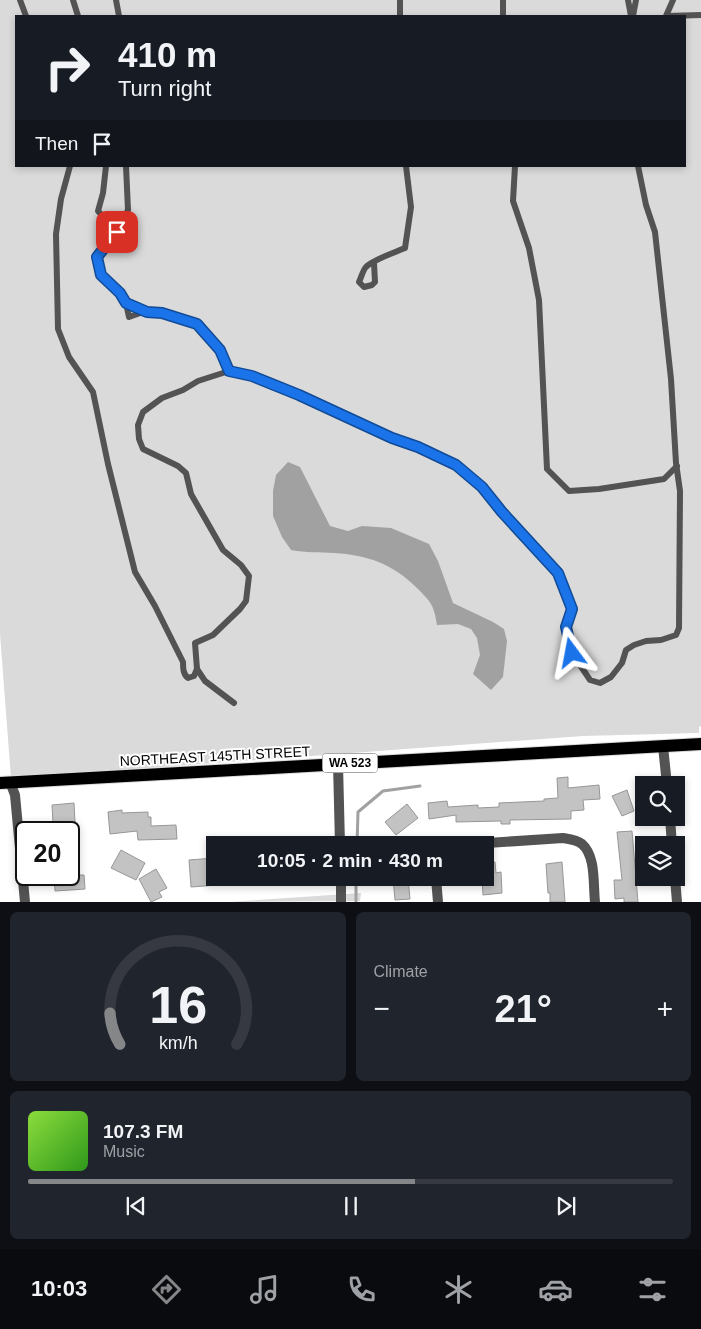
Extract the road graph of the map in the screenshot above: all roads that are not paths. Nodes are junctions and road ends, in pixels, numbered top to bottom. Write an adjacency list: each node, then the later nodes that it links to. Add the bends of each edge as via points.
1 (20, 0): 9 (lane)
2 (73, 0): 10 (lane)
3 (116, 0): 11 (lane)
4 (400, 0): 12 (lane)
5 (503, 0): 13 (lane)
6 (628, 0): 14 (lane)
7 (636, 0): 15 (lane)
8 (673, 0): 16 (lane)
9 (26, 15)
10 (78, 15)
11 (119, 15)
12 (400, 15)
13 (503, 15)
14 (632, 15)
15 (632, 15)
16 (667, 15)
17 (686, 15): 18 (lane)
18 (701, 15)
19 (70, 167): 31 (lane, via 56,234 58,329 69,357 93,392 135,572 184,662 186,676 194,676)
20 (106, 167): 25 (lane, via 98,210)
21 (126, 167): 25 (lane, via 128,210)
22 (406, 167): 26 (lane, via 411,207 405,248)
23 (515, 167): 30 (lane, via 513,201 529,248 539,300 547,469 569,491 664,479)
24 (638, 167): 30 (lane, via 655,232)
25 (117, 232): 27 (lane, via 97,257 101,275)
26 (374, 263)
27 (126, 303): 28 (lane); 28 (lane, via 129,317)
28 (147, 312): 29 (lane, via 162,313 197,324 220,350)
29 (229, 371): 30 (lane, via 252,376 299,395 456,465 482,487 558,573 572,609 566,627 572,653 590,680 600,683 611,677 622,663 626,650 646,641 676,635 679,628 680,501); 31 (lane, via 162,398 143,412 138,425 142,449 186,473 191,494 223,550 249,576 246,601 213,635 195,643)
30 (677, 466)
31 (197, 669): 32 (lane, via 206,681)
32 (234, 703)
33 (701, 744): 34 (main road, NORTHEAST 145TH STREET / WA 523)
34 (663, 746): 35 (main road, NORTHEAST 145TH STREET / WA 523); 36 (street)
35 (338, 764): 37 (main road, NORTHEAST 145TH STREET / WA 523); 38 (street)
36 (666, 776)
37 (5, 782): 43 (street, via 15,795)
38 (340, 836)
39 (494, 843): 46 (street, via 563,838 582,844 591,860)
40 (341, 886): 44 (street)
41 (437, 886): 45 (street)
42 (676, 886): 47 (street)
43 (26, 902)
44 (341, 902)
45 (438, 902)
46 (595, 902)
47 (677, 902)

